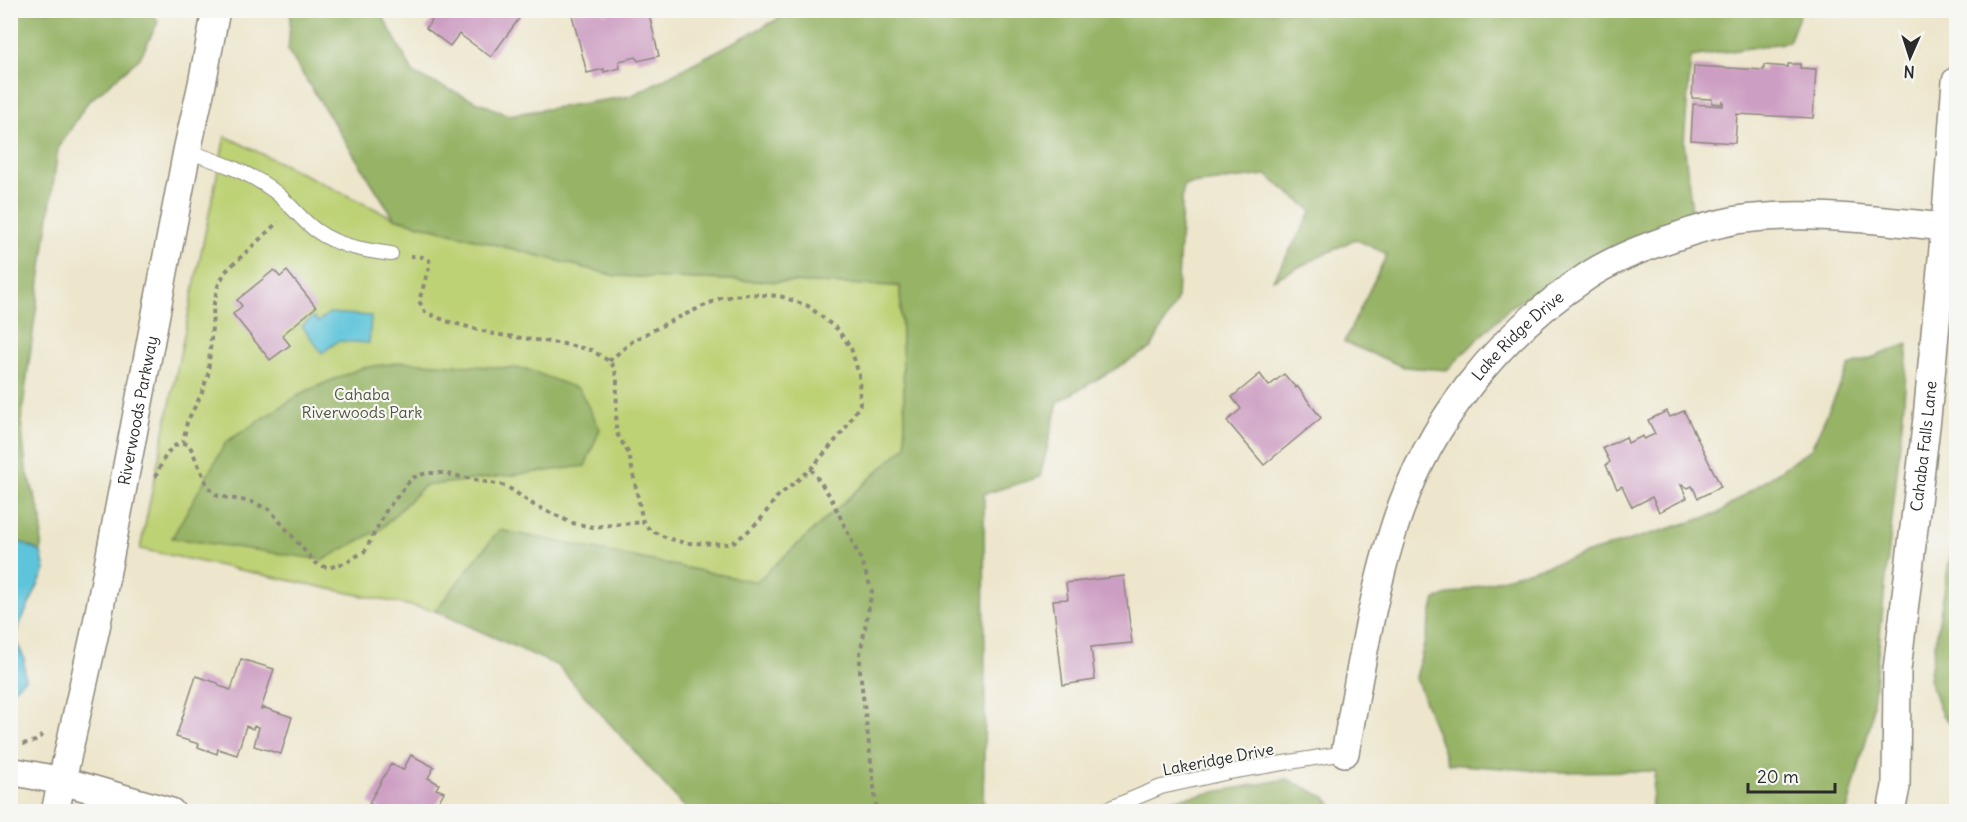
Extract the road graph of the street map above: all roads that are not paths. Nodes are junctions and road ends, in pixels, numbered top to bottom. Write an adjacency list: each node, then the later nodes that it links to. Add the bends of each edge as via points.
1 (216, 10): 3 (street, Riverwoods Parkway)
2 (1956, 81): 4 (street, Cahaba Falls Lane)
3 (187, 151): 5 (lane, via 254,178 276,192 322,236 366,251); 8 (street, Riverwoods Parkway)
4 (1945, 227): 6 (street, Lake Ridge Drive, via 1840,216 1736,220 1639,249 1587,276 1534,316 1478,373 1450,411 1418,469 1396,520 1376,590); 12 (street, Cahaba Falls Lane, via 1897,670 1896,788)
5 (391, 254)
6 (1345, 753): 11 (lane, Lakeridge Drive, via 1161,787)
7 (12, 759): 8 (street)
8 (63, 781): 9 (street, Riverwoods Parkway); 10 (street)
9 (55, 812)
10 (171, 812)
11 (1101, 812)
12 (1891, 812)

